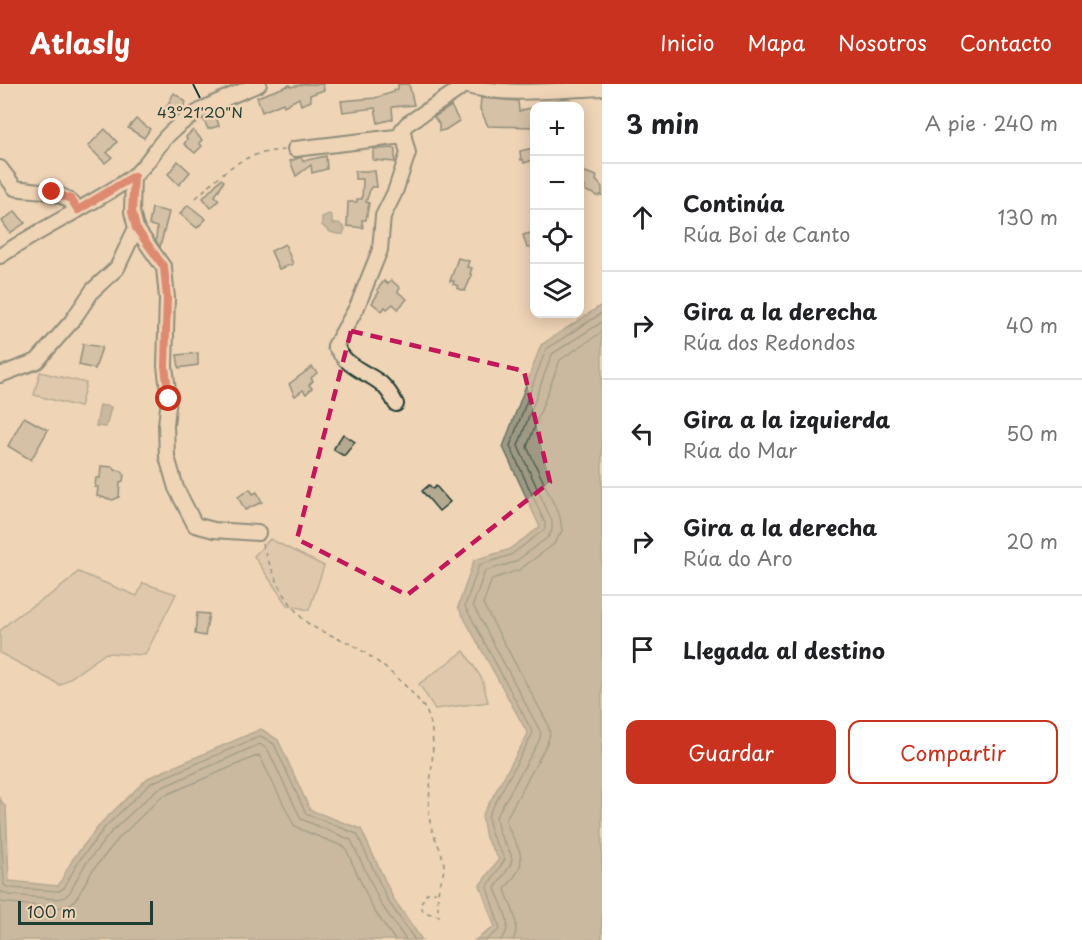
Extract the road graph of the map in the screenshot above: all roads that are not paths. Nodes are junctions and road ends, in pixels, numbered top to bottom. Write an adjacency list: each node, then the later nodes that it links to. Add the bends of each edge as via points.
1 (259, 84): 7 (street, via 186,120)
2 (460, 84): 3 (street, via 477,89); 4 (street, via 458,90 407,124 402,130)
3 (602, 88)
4 (404, 136): 5 (street); 12 (street, via 408,153 383,216 380,250 357,307 335,346 347,361 379,380)
5 (295, 149)
6 (0, 168): 8 (street, via 15,188 52,192 71,199)
7 (134, 176): 8 (street); 9 (street, via 132,212)
8 (78, 210): 10 (street)
9 (136, 228): 11 (street, via 117,268 93,290 37,361); 13 (street, via 164,267 167,457 176,488 195,525)
10 (0, 256)
11 (0, 375)
12 (396, 404)
13 (258, 533)

